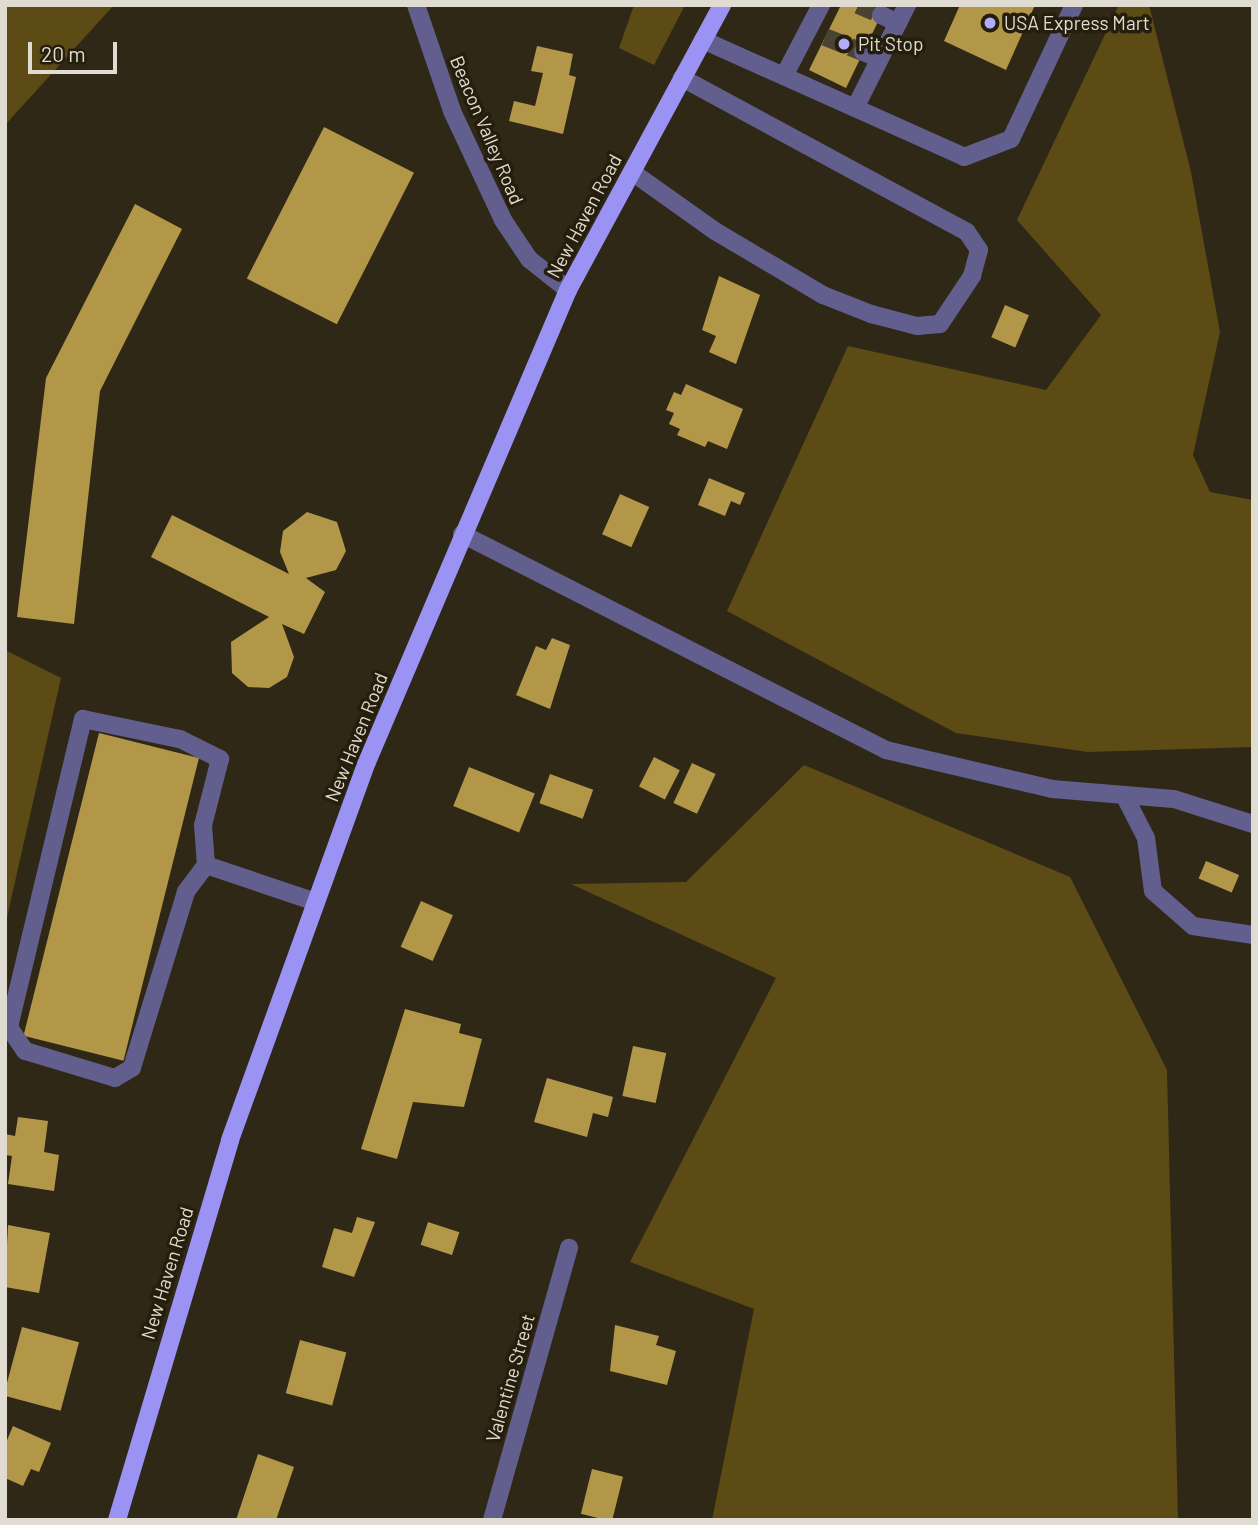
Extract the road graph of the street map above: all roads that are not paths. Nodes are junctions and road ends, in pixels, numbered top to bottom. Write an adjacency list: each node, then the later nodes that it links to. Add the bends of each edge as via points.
1 (416, 5): 17 (street, Beacon Valley Road, via 452,111 503,220 529,259)
2 (722, 5): 10 (main road, New Haven Road)
3 (821, 5): 8 (street)
4 (906, 5): 7 (street)
5 (1074, 5): 15 (street, via 1011,139 964,156)
6 (881, 15): 7 (street)
7 (898, 23): 12 (street)
8 (808, 30): 9 (street); 13 (street)
9 (825, 37)
10 (703, 40): 13 (street); 14 (main road, New Haven Road)
11 (863, 52): 12 (street)
12 (880, 59): 15 (street)
13 (784, 76): 15 (street)
14 (682, 78): 16 (main road, New Haven Road); 16 (street, via 967,232 979,250 972,276 940,324 917,326 871,314 823,295 715,231)
15 (855, 108)
16 (632, 172): 17 (main road, New Haven Road)
17 (568, 290): 18 (main road, New Haven Road)
18 (462, 534): 19 (street, via 886,750 1052,789); 22 (main road, New Haven Road)
19 (1124, 794): 20 (street, via 1174,799); 23 (street, via 1146,838 1153,891 1193,926)
20 (1253, 824)
21 (206, 864): 21 (street, via 203,825 220,759 180,739 83,719 9,1027 25,1051 115,1078 132,1068 186,892); 22 (street)
22 (316, 902): 25 (main road, New Haven Road, via 226,1152)
23 (1253, 935)
24 (569, 1248): 26 (street, Valentine Street)
25 (117, 1520)
26 (492, 1520)

